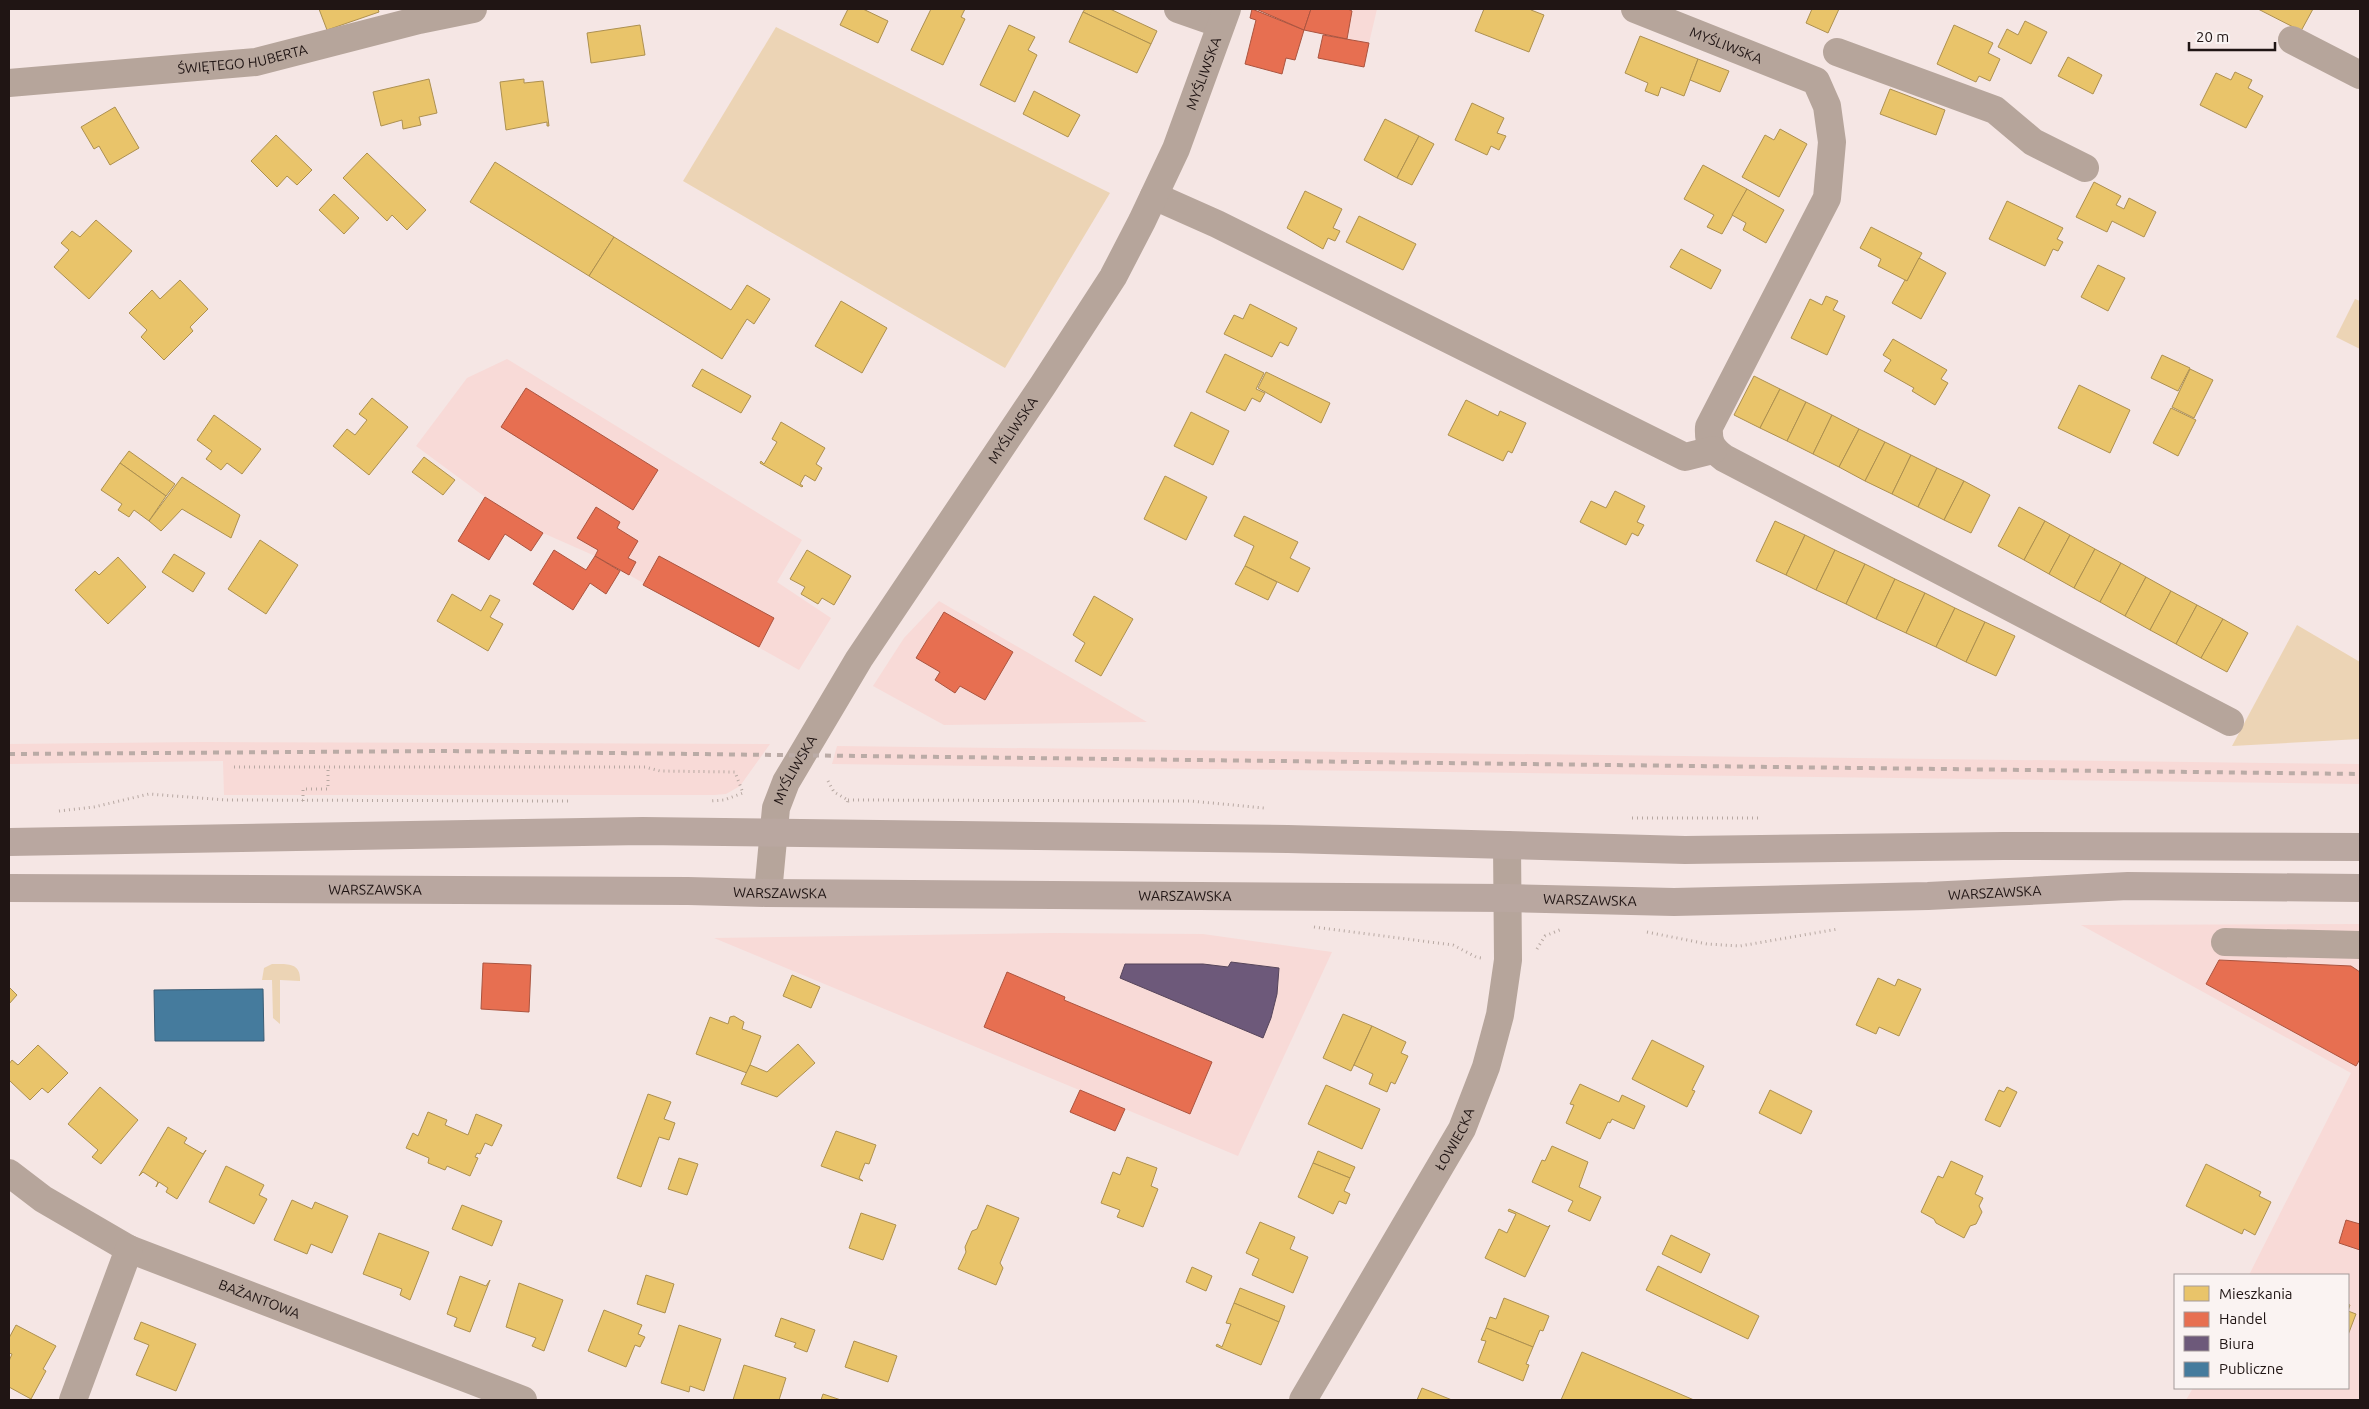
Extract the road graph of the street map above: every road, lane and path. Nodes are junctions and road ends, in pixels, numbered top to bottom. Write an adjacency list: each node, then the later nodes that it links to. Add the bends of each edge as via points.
1 (473, 9): 4 (street, ŚWIĘTEGO HUBERTA)
2 (1178, 9): 5 (street)
3 (1635, 9): 12 (street, MYŚLIWSKA, via 1816,81 1827,106 1832,142 1827,198 1709,427 1708,438)
4 (412, 14): 9 (street, ŚWIĘTEGO HUBERTA, via 256,62)
5 (1224, 17): 11 (street, MYŚLIWSKA, via 1176,149)
6 (2292, 40): 8 (street)
7 (1837, 52): 10 (street, via 1995,110 2034,142)
8 (2360, 75)
9 (9, 83)
10 (2084, 168)
11 (1154, 196): 12 (street, via 1217,224 1685,456); 24 (street, MYŚLIWSKA, via 1113,277 1072,342 823,717 786,782 776,808)
12 (1713, 450): 13 (street)
13 (2230, 722)
14 (328, 766): 15 (path); 17 (path, via 328,789 303,790); 19 (path, via 645,767 660,771 735,772 743,793)
15 (234, 767)
16 (848, 800): 20 (path, via 1191,801)
17 (303, 801): 18 (path); 21 (path, via 149,794 94,807)
18 (576, 802)
19 (705, 802)
20 (1272, 810)
21 (54, 811)
22 (1626, 818): 23 (path)
23 (1770, 818)
24 (772, 834): 25 (main road, via 643,832); 26 (main road, via 969,834); 30 (street, MYŚLIWSKA)
25 (9, 842)
26 (1507, 846): 27 (main road, via 1684,850 2004,846); 31 (street, ŁOWIECKA)
27 (2360, 847)
28 (9, 888): 30 (main road, WARSZAWSKA)
29 (2360, 888): 31 (main road, WARSZAWSKA, via 2128,886 1918,896 1674,902)
30 (768, 893): 31 (main road, WARSZAWSKA)
31 (1508, 898): 42 (street, ŁOWIECKA, via 1508,960 1500,1015 1486,1067 1462,1129)
32 (1840, 928): 34 (path, via 1740,946 1706,944)
33 (1563, 929): 37 (path, via 1546,936)
34 (1645, 931)
35 (2225, 942): 36 (street)
36 (2360, 945)
37 (1536, 951)
38 (9, 1173): 39 (street, BAŻANTOWA, via 44,1199)
39 (129, 1249): 40 (street); 41 (street, BAŻANTOWA)
40 (73, 1400)
41 (523, 1400)
42 (1303, 1400)

